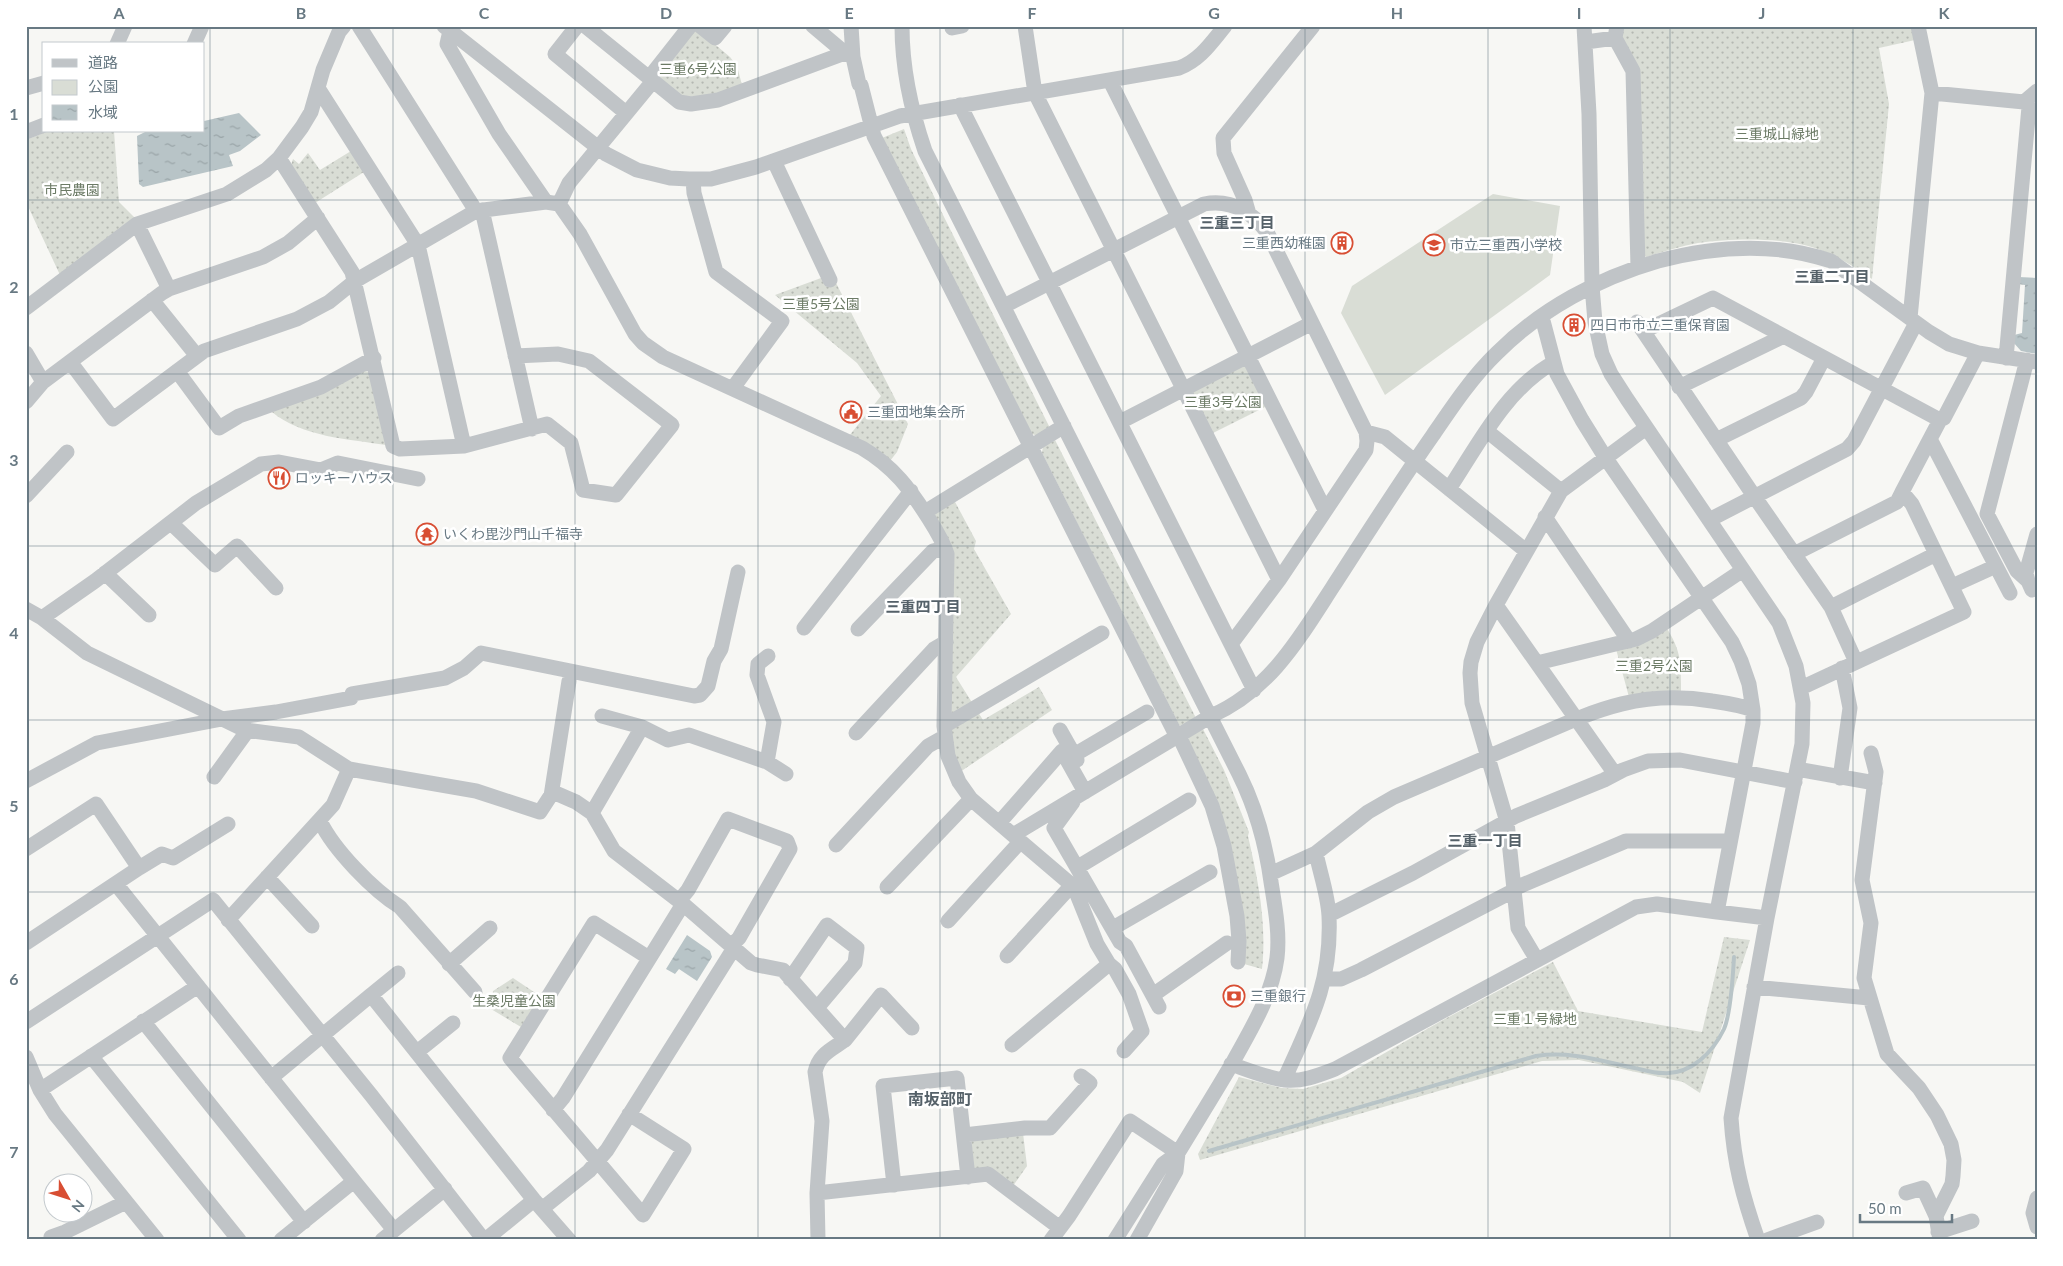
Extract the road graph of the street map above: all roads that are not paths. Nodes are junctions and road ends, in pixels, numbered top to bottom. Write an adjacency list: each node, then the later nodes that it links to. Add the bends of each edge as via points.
1 (125, 26): 22 (street)
2 (202, 26): 23 (street)
3 (344, 26): 30 (street)
4 (359, 26): 46 (street)
5 (577, 26): 36 (street, via 555,54)
6 (586, 26): 26 (street)
7 (690, 26): 26 (street)
8 (700, 26): 9 (street, via 715,38)
9 (725, 26)
10 (813, 26): 25 (street)
11 (851, 26): 25 (street)
12 (902, 26): 37 (street, via 904,70)
13 (952, 26): 14 (street)
14 (962, 26)
15 (1025, 26): 32 (street)
16 (1225, 26): 27 (street, via 1202,54 1188,65)
17 (1313, 26): 47 (street, via 1223,138 1224,153)
18 (1584, 26): 24 (street)
19 (1918, 26): 33 (street)
20 (447, 28): 41 (street); 45 (street, via 447,44 499,134)
21 (1616, 32): 24 (street); 53 (street, via 1633,70)
22 (118, 42)
23 (195, 42)
24 (1586, 42): 57 (street)
25 (849, 55): 26 (street, via 706,103 681,103); 39 (street)
26 (651, 79): 36 (street)
27 (1110, 81): 32 (street); 48 (street)
28 (42, 84): 29 (street)
29 (26, 88)
30 (318, 88): 42 (street, via 311,112); 51 (street)
31 (2037, 91): 34 (street)
32 (1035, 93): 35 (street); 52 (street)
33 (1932, 93): 34 (street); 63 (street)
34 (2024, 102): 73 (street, via 2029,107)
35 (960, 105): 37 (street); 56 (street)
36 (626, 113): 41 (street)
37 (912, 113): 39 (street); 60 (street, via 925,151)
38 (42, 126): 40 (street)
39 (870, 126): 43 (street); 94 (street)
40 (26, 132)
41 (597, 148): 44 (street, via 637,170 670,178); 45 (street)
42 (280, 158): 49 (street); 50 (street, via 235,191)
43 (774, 161): 44 (street, via 730,175); 54 (street)
44 (693, 179): 80 (street, via 716,272 782,321)
45 (553, 203): 46 (street); 80 (street, via 580,234 639,339 658,354)
46 (479, 210): 51 (street); 69 (street)
47 (1249, 214): 48 (street, via 1236,205 1213,202); 64 (street, via 1267,232)
48 (1177, 216): 52 (street); 70 (street)
49 (318, 218): 55 (street); 58 (street, via 288,244 264,257)
50 (137, 224): 58 (street); 61 (street)
51 (418, 245): 55 (street); 93 (street)
52 (1114, 250): 56 (street); 81 (street)
53 (1638, 267): 57 (street); 63 (street, via 1721,249 1764,249 1814,255 1853,275)
54 (830, 280)
55 (355, 282): 68 (street, via 329,302 287,323 211,348); 71 (street)
56 (1049, 283): 60 (street); 85 (street)
57 (1592, 286): 62 (street); 87 (street, via 1602,354 1618,387)
58 (170, 289): 59 (street)
59 (152, 300): 68 (street); 75 (street)
60 (1004, 306): 86 (street)
61 (26, 308)
62 (1542, 317): 76 (street); 97 (street, via 1488,362)
63 (1913, 320): 67 (street, via 1949,344); 82 (street)
64 (1312, 323): 70 (street); 90 (street)
65 (1784, 336): 72 (street); 79 (street); 79 (street, via 1714,298 1641,326)
66 (26, 353): 78 (street)
67 (1978, 353): 73 (street); 84 (street)
68 (197, 356): 77 (street)
69 (515, 356): 88 (street); 88 (street, via 558,354 588,361 672,425 616,495 583,490 571,443 547,424)
70 (1246, 357): 81 (street); 105 (street)
71 (374, 358): 77 (street, via 320,387 239,416 220,428); 93 (street, via 393,446 400,450)
72 (1824, 358): 82 (street); 92 (street, via 1801,398)
73 (2006, 358): 74 (street)
74 (2032, 361): 110 (street, via 1987,514 2017,571 2030,586 2026,573)
75 (71, 363): 77 (street, via 113,418); 78 (street)
76 (1553, 363): 89 (street, via 1530,379); 96 (street, via 1565,391)
77 (176, 371)
78 (43, 382): 83 (street)
79 (1680, 387): 92 (street)
80 (733, 388): 100 (street, via 862,448 889,467)
81 (1184, 389): 85 (street); 119 (street)
82 (1881, 389): 84 (street); 104 (street, via 1848,448)
83 (26, 402)
84 (1940, 420): 91 (street)
85 (1120, 422): 134 (street)
86 (1064, 426): 94 (street); 144 (street)
87 (1646, 428): 96 (street); 108 (street)
88 (532, 429): 93 (street)
89 (1487, 431): 99 (street); 101 (street)
90 (1366, 432): 97 (street, via 1385,437); 105 (street, via 1366,450)
91 (1930, 438): 102 (street); 115 (street)
92 (1716, 440): 104 (street)
93 (464, 446)
94 (1030, 446): 106 (street); 152 (street)
95 (67, 452): 103 (street)
96 (1605, 457): 101 (street); 123 (street)
97 (1414, 461): 99 (street); 140 (street, via 1293,649)
98 (418, 478): 109 (street, via 338,463 321,470 269,462 226,484)
99 (1449, 488): 112 (street)
100 (911, 491): 106 (street); 129 (street)
101 (1561, 491): 107 (street)
102 (1902, 492): 113 (street, via 1897,502); 114 (street, via 1912,504)
103 (26, 496)
104 (1754, 496): 108 (street); 113 (street)
105 (1325, 510): 119 (street)
106 (924, 512): 111 (street)
107 (1545, 517): 112 (street); 132 (street)
108 (1709, 520): 116 (street)
109 (171, 523): 118 (street); 121 (street, via 215,565 237,546)
110 (2037, 534)
111 (945, 548): 130 (street, via 933,551); 133 (street)
112 (1526, 551): 124 (street)
113 (1794, 554): 125 (street)
114 (1936, 554): 120 (street); 125 (street)
115 (1996, 566): 120 (street); 122 (street)
116 (1743, 570): 123 (street); 139 (street, via 1785,636)
117 (738, 572): 145 (street, via 721,649 714,660 706,689 697,696 481,653 464,668 445,678 352,694 351,698 295,709)
118 (105, 573): 127 (street); 128 (street)
119 (1279, 580): 134 (street)
120 (1952, 586): 137 (street, via 1964,612)
121 (276, 588)
122 (2010, 593)
123 (1701, 598): 132 (street, via 1652,631); 141 (street, via 1739,656 1749,684)
124 (1496, 605): 136 (street); 155 (street, via 1477,642 1470,674 1472,703)
125 (1830, 607): 137 (street)
126 (26, 609): 128 (street)
127 (149, 615)
128 (42, 618): 145 (street, via 87,652)
129 (804, 628)
130 (858, 629)
131 (1102, 633): 150 (street)
132 (1629, 641): 136 (street)
133 (946, 642): 150 (street); 151 (street, via 934,649)
134 (1231, 644): 140 (street)
135 (768, 656): 156 (street, via 758,664 757,675 774,722)
136 (1537, 663): 146 (street)
137 (1849, 665): 139 (street); 163 (street, via 1850,708)
138 (569, 681): 167 (street)
139 (1801, 688): 161 (street, via 1804,719)
140 (1254, 690): 144 (street)
141 (1753, 710): 146 (street, via 1701,699 1663,697 1627,701); 158 (street)
142 (1147, 712): 154 (street)
143 (602, 716): 147 (street)
144 (1211, 716): 152 (street); 183 (street, via 1247,790 1260,826)
145 (222, 719): 148 (street); 164 (street, via 96,743)
146 (1576, 719): 155 (street); 160 (street)
147 (642, 727): 156 (street, via 668,740 689,735); 170 (street)
148 (248, 730): 157 (street, via 298,737); 162 (street)
149 (1060, 730): 154 (street)
150 (944, 732): 168 (street, via 951,767); 177 (street)
151 (856, 733)
152 (1178, 737): 166 (street); 205 (street, via 1212,806 1224,846 1237,916)
153 (1871, 753): 165 (street, via 1876,772)
154 (1074, 755): 166 (street)
155 (1488, 757): 172 (street); 179 (street, via 1382,804 1353,822)
156 (767, 762): 159 (street)
157 (349, 770): 167 (street, via 476,791 540,812); 171 (street, via 333,805)
158 (1744, 772): 160 (street, via 1666,760 1648,761); 161 (street); 176 (street)
159 (786, 774)
160 (1615, 774): 172 (street)
161 (1796, 775): 163 (street); 192 (street)
162 (214, 777)
163 (1840, 778): 165 (street)
164 (26, 781)
165 (1875, 784): 215 (street, via 1862,880 1871,923 1864,978)
166 (1085, 792): 173 (street, via 1062,752); 175 (street); 180 (street, via 1054,828)
167 (551, 796): 170 (street, via 553,792 567,797)
168 (971, 798): 173 (street); 187 (street)
169 (1189, 800): 180 (street)
170 (592, 813): 189 (street, via 614,851)
171 (320, 821): 184 (street); 206 (street, via 362,875 400,907)
172 (1507, 822): 188 (street); 191 (street)
173 (999, 823): 175 (street)
174 (228, 824): 181 (street, via 173,858 162,854)
175 (1017, 838): 186 (street); 194 (street)
176 (1730, 841): 188 (street, via 1626,840); 190 (street)
177 (836, 845)
178 (26, 849): 181 (street, via 96,804)
179 (1316, 853): 183 (street); 191 (street)
180 (1078, 867): 197 (street)
181 (139, 868): 185 (street)
182 (1210, 872): 197 (street)
183 (1270, 874): 228 (street, via 1277,926 1275,971 1259,1014)
184 (267, 877): 193 (street); 195 (street)
185 (116, 884): 198 (street); 199 (street)
186 (1072, 885): 202 (street); 207 (street, via 1096,944)
187 (887, 887)
188 (1513, 890): 204 (street, via 1518,928); 210 (street, via 1361,970 1340,979)
189 (681, 902): 201 (street); 201 (street, via 728,819 787,841 790,849); 203 (street)
190 (1717, 912): 192 (street); 204 (street, via 1657,904 1636,907)
191 (1329, 915): 210 (street)
192 (1767, 918): 212 (street)
193 (228, 920): 198 (street, via 213,900); 221 (street)
194 (948, 921)
195 (312, 926)
196 (490, 928): 206 (street)
197 (1113, 928): 200 (street, via 1156,1001)
198 (157, 936): 211 (street); 218 (street)
199 (27, 941)
200 (1227, 943)
201 (733, 947): 209 (street, via 756,965 783,970); 234 (street)
202 (1007, 956)
203 (649, 958): 233 (street); 233 (street, via 594,923 510,1058)
204 (1537, 960): 231 (street, via 1335,1069 1304,1079)
205 (1238, 962)
206 (449, 964): 213 (street)
207 (1109, 964): 223 (street); 224 (street, via 1128,994 1142,1032)
208 (398, 973): 214 (street)
209 (790, 979): 216 (street); 216 (street, via 827,925 857,948 855,963)
210 (1325, 979): 231 (street, via 1315,1012)
211 (198, 986): 217 (street); 230 (street)
212 (1754, 987): 215 (street); 264 (street, via 1731,1118 1736,1167)
213 (475, 992)
214 (371, 995): 221 (street); 225 (street)
215 (1869, 998): 247 (street, via 1887,1054 1919,1088 1951,1144 1954,1160 1952,1184)
216 (817, 1008): 222 (street)
217 (143, 1021): 226 (street); 249 (street)
218 (26, 1022)
219 (453, 1023): 225 (street)
220 (912, 1028): 222 (street, via 881,995)
221 (322, 1036): 230 (street); 241 (street)
222 (844, 1040): 242 (street, via 825,1052 816,1066 822,1121)
223 (1012, 1045)
224 (1124, 1051)
225 (417, 1052): 246 (street)
226 (91, 1056): 232 (street); 257 (street)
227 (27, 1063): 232 (street)
228 (1231, 1064): 231 (street); 236 (street)
229 (1081, 1076): 235 (street, via 1090,1083 1050,1128)
230 (272, 1078): 239 (street)
231 (1284, 1080)
232 (40, 1090): 245 (street, via 55,1114)
233 (553, 1110): 237 (street)
234 (629, 1114): 237 (street); 237 (street, via 684,1149 643,1215)
235 (964, 1136): 238 (street); 240 (street, via 957,1078 883,1086)
236 (1178, 1153): 252 (street, via 1130,1121); 262 (street, via 1163,1164); 263 (street, via 1176,1171)
237 (597, 1162): 246 (street, via 589,1171)
238 (968, 1177): 240 (street); 252 (street, via 988,1174)
239 (354, 1181): 249 (street); 253 (street)
240 (894, 1185): 242 (street)
241 (445, 1189): 253 (street); 259 (street)
242 (817, 1193): 261 (street)
243 (1906, 1193): 247 (street, via 1923,1188)
244 (2037, 1198): 251 (street, via 2033,1213)
245 (126, 1202): 255 (street); 256 (street)
246 (539, 1204): 259 (street); 260 (street)
247 (1936, 1216): 254 (street)
248 (1972, 1221): 254 (street)
249 (304, 1222): 258 (street)
250 (1818, 1222): 265 (street)
251 (2037, 1227)
252 (1056, 1234)
253 (388, 1235)
254 (1939, 1236)
255 (51, 1237)
256 (157, 1240)
257 (239, 1240)
258 (281, 1240)
259 (485, 1240)
260 (569, 1240)
261 (818, 1240)
262 (1115, 1240)
263 (1137, 1240)
264 (1758, 1240)
265 (1767, 1240)

